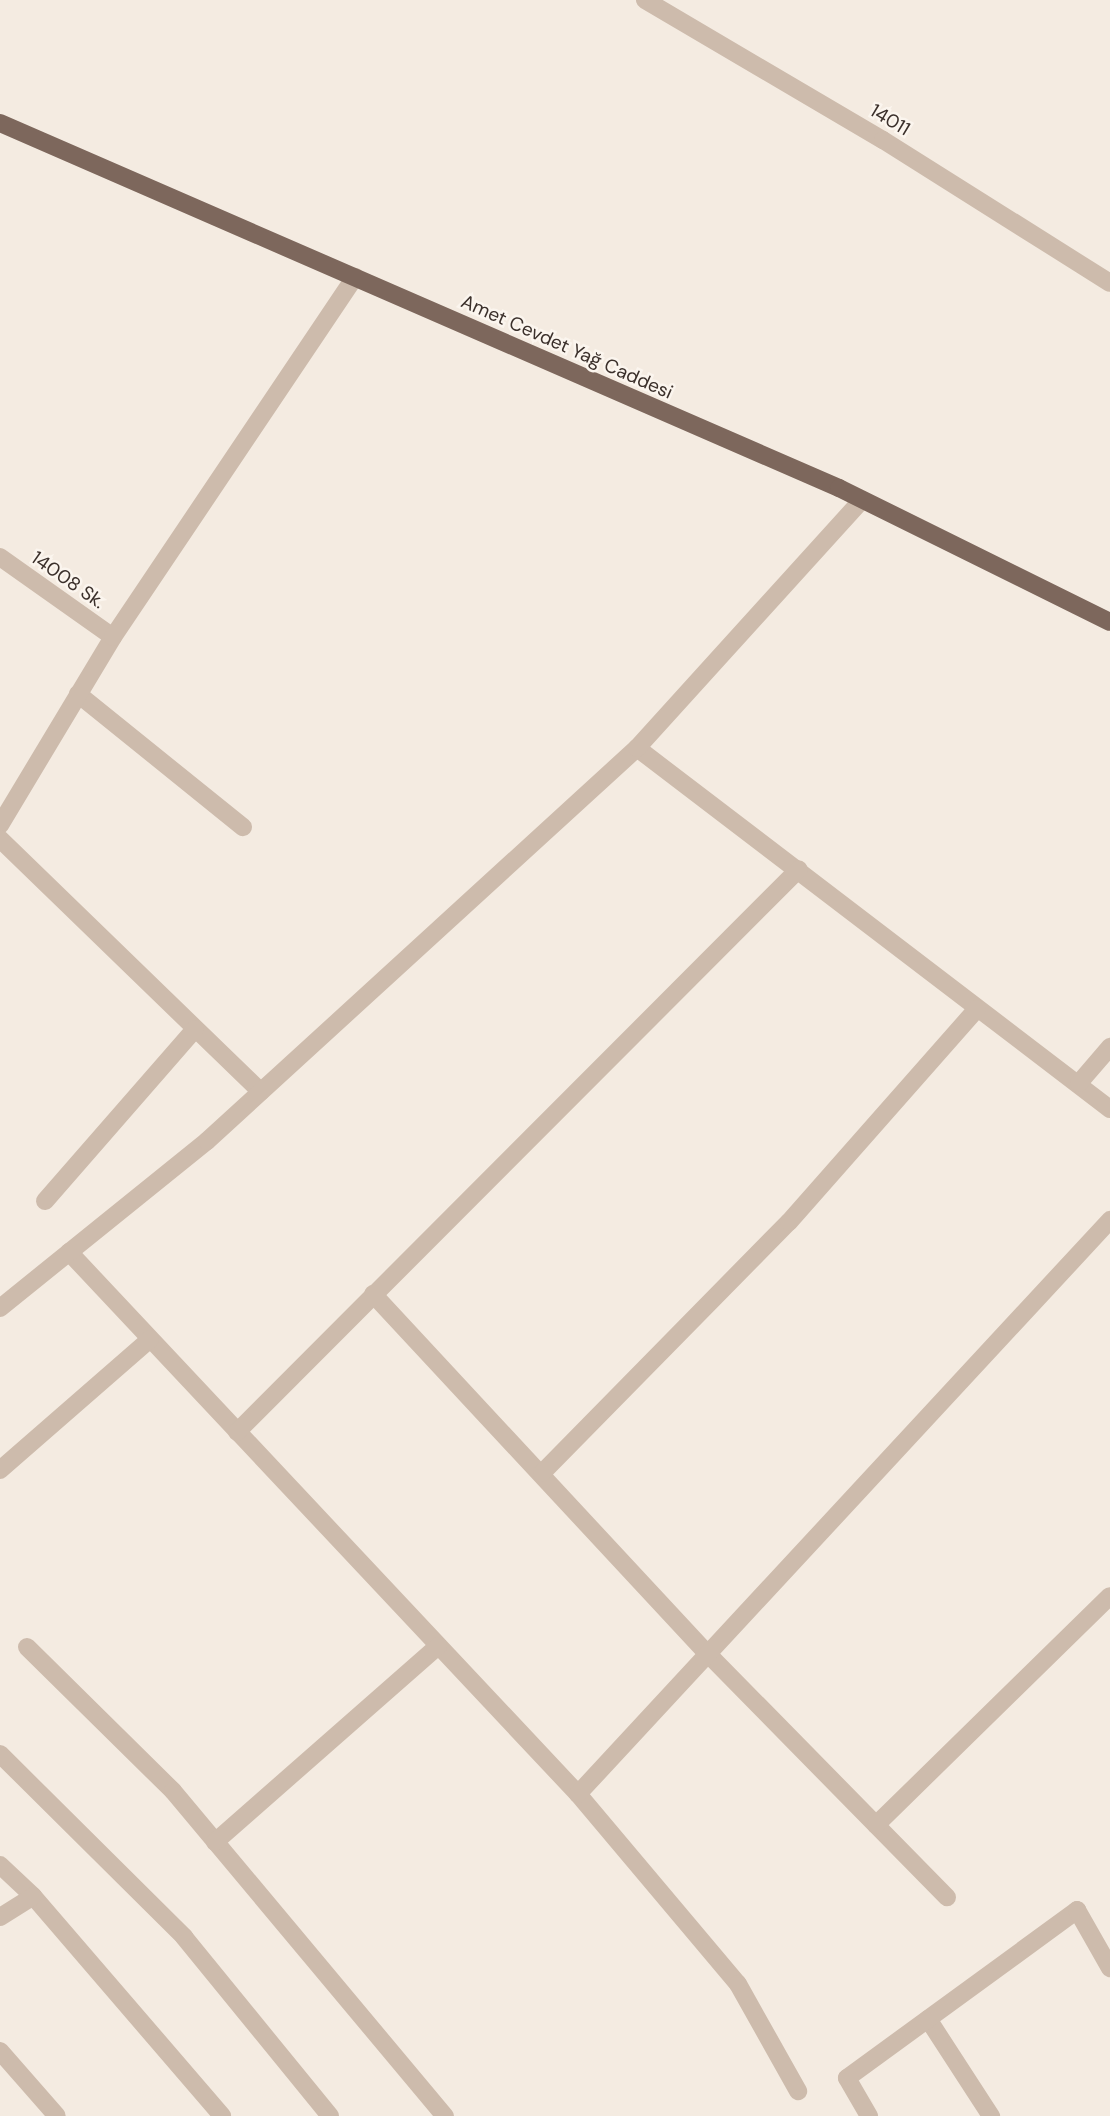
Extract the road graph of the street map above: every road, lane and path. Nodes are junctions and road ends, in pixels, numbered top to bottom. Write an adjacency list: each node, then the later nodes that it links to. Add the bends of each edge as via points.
1 (645, 0): 4 (street, 14011, via 883,140)
2 (0, 123): 3 (main road, Amet Cevdet Yağ Caddesi)
3 (355, 278): 5 (main road, Amet Cevdet Yağ Caddesi); 8 (street)
4 (1110, 283)
5 (862, 500): 7 (main road, Amet Cevdet Yağ Caddesi); 10 (street)
6 (0, 557): 8 (street, 14008 Sk.)
7 (1108, 618)
8 (113, 637): 9 (street)
9 (78, 694): 11 (street); 12 (street)
10 (637, 748): 14 (street); 19 (street)
11 (0, 825)
12 (243, 827)
13 (0, 839): 16 (street)
14 (799, 869): 15 (street); 24 (street)
15 (977, 1009): 18 (street); 29 (street, via 789,1222)
16 (195, 1029): 19 (street); 21 (street)
17 (1110, 1047): 18 (street)
18 (1079, 1083): 20 (street)
19 (261, 1092): 23 (street)
20 (1110, 1109)
21 (45, 1201)
22 (1110, 1220): 33 (street)
23 (69, 1252): 25 (street); 26 (street)
24 (373, 1294): 27 (street); 29 (street)
25 (0, 1308)
26 (150, 1339): 27 (street); 28 (street)
27 (237, 1432): 31 (street)
28 (0, 1470)
29 (541, 1473): 33 (street)
30 (1110, 1596): 36 (street)
31 (438, 1646): 35 (street); 37 (street)
32 (27, 1647): 37 (street, via 173,1791)
33 (708, 1654): 35 (street); 36 (street)
34 (0, 1754): 48 (street, via 184,1937)
35 (578, 1794): 45 (street, via 738,1984)
36 (876, 1825): 40 (street)
37 (215, 1842): 49 (street)
38 (0, 1865): 39 (street)
39 (33, 1896): 41 (street); 47 (street)
40 (947, 1897)
41 (0, 1917)
42 (1110, 1968): 43 (street, via 1077,1910)
43 (928, 2019): 50 (street, via 848,2078); 51 (street)
44 (0, 2051): 46 (street)
45 (798, 2091)
46 (57, 2116)
47 (222, 2116)
48 (330, 2116)
49 (445, 2116)
50 (869, 2116)
51 (991, 2116)

